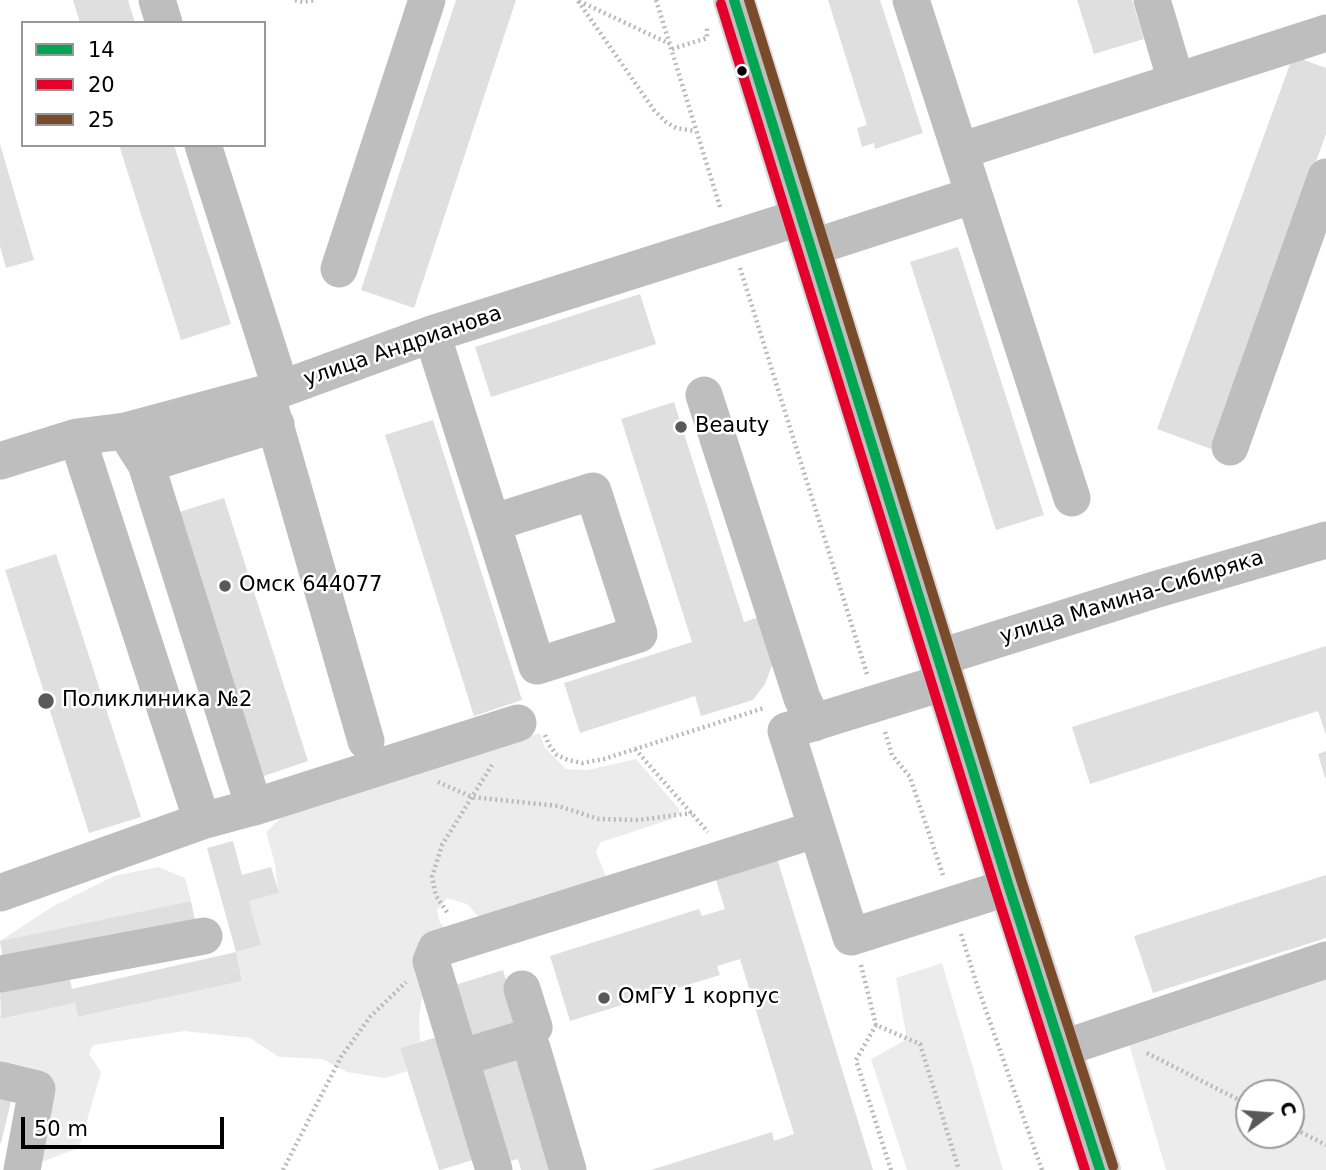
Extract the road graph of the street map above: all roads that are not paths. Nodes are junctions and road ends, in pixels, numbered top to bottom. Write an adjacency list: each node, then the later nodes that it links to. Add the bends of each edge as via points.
1 (157, 0): 6 (street)
2 (427, 0): 14 (street)
3 (911, 0): 10 (street)
4 (1152, 0): 8 (street)
5 (721, 7): 13 (main road)
6 (163, 21)
7 (1326, 33): 8 (street)
8 (1176, 81): 10 (street)
9 (204, 147): 17 (street)
10 (960, 151): 12 (street)
11 (1326, 177): 20 (street)
12 (974, 195): 13 (street, улица Андрианова); 23 (street)
13 (806, 232): 15 (street, улица Андрианова, via 730,239); 26 (main road)
14 (339, 269)
15 (432, 334): 17 (street, улица Андрианова); 24 (street)
16 (704, 395): 27 (street)
17 (274, 402): 18 (street, улица Андрианова); 22 (street); 29 (street)
18 (125, 431): 19 (street, улица Андрианова); 22 (street)
19 (77, 437): 21 (street, улица Андрианова); 31 (street)
20 (1230, 447)
21 (0, 461)
22 (146, 464): 30 (street)
23 (1072, 498)
24 (492, 523): 24 (street, via 593,491 639,634 537,666)
25 (1326, 540): 26 (street, улица Мамина-Сибиряка, via 1154,590)
26 (942, 670): 27 (street, улица Мамина-Сибиряка, via 876,703); 33 (main road)
27 (808, 710): 32 (street, улица Мамина-Сибиряка, via 786,731)
28 (531, 728): 30 (street, via 396,762)
29 (366, 741)
30 (254, 807): 31 (street)
31 (202, 821): 34 (street)
32 (817, 829): 33 (street, via 851,937); 41 (street, via 437,954)
33 (1009, 887): 40 (main road)
34 (0, 893)
35 (204, 936): 37 (street)
36 (1326, 960): 40 (street)
37 (0, 974)
38 (523, 989): 39 (street, via 534,1027)
39 (523, 1039): 41 (street); 45 (street, via 532,1048)
40 (1061, 1049): 46 (main road)
41 (460, 1058): 44 (street)
42 (0, 1080): 43 (street, via 37,1089)
43 (22, 1170)
44 (494, 1170)
45 (568, 1170)
46 (1100, 1170)

